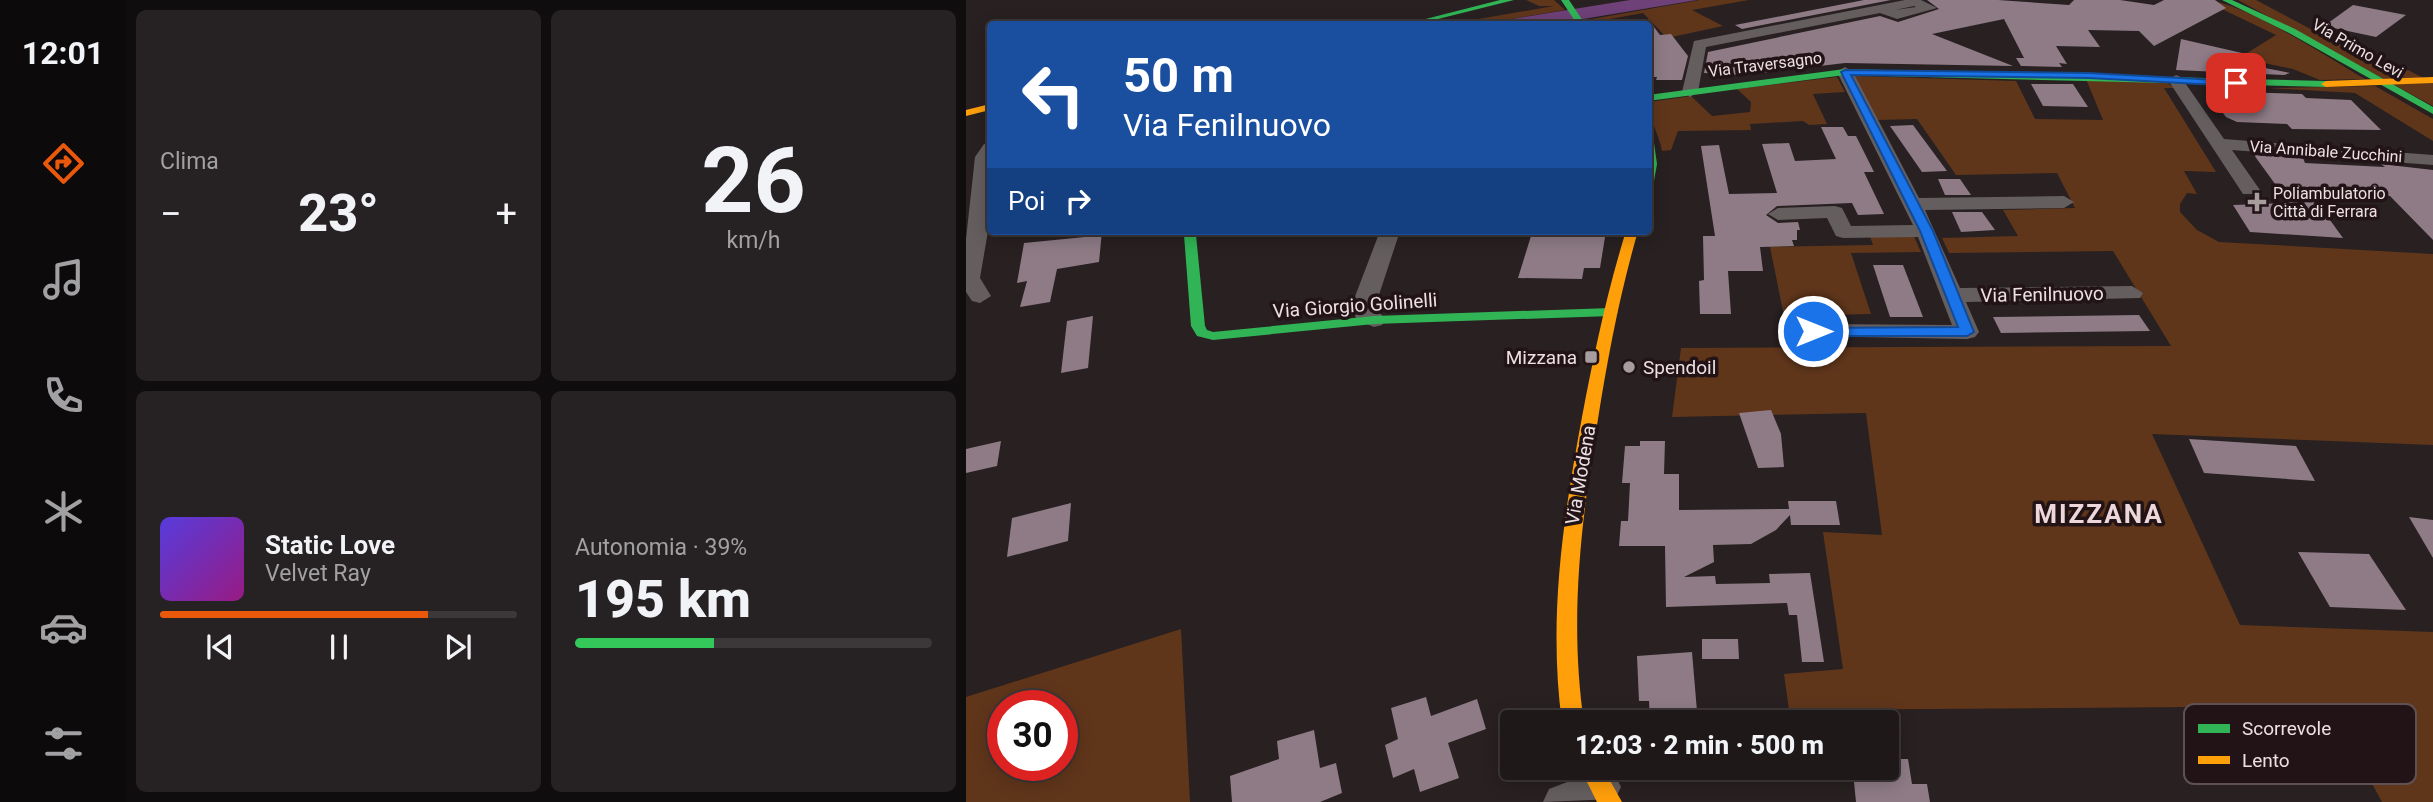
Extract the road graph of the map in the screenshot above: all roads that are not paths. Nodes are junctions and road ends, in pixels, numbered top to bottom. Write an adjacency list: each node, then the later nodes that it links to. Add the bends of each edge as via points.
1 (1478, 0): 6 (main road)
2 (1510, 0): 7 (main road)
3 (1565, 2): 8 (main road)
4 (2232, 2): 15 (main road, Via Primo Levi)
5 (1882, 9): 12 (street, via 1699,44)
6 (1418, 21)
7 (1422, 21)
8 (1579, 21)
9 (1845, 72): 10 (main road, Via Traversagno); 12 (main road, Via Traversagno); 22 (street, Via Fenilnuovo)
10 (2176, 80): 11 (main road, Via Traversagno, via 2284,85); 17 (street, Via Annibale Zucchini)
11 (2433, 80)
12 (1690, 92): 13 (main road, Via Traversagno)
13 (1652, 97)
14 (987, 108): 16 (main road)
15 (2433, 111)
16 (966, 113)
17 (2219, 144): 19 (street, Via Annibale Zucchini); 20 (street, Via Annibale Zucchini)
18 (987, 152): 30 (street, via 969,274)
19 (2433, 160)
20 (2250, 190)
21 (2064, 202): 22 (street)
22 (1913, 204): 24 (street, Via Fenilnuovo)
23 (1778, 214): 24 (street, via 1835,212 1843,232)
24 (1926, 231): 29 (street, Via Fenilnuovo)
25 (1190, 235): 32 (main road, Via Giorgio Golinelli, via 1202,333 1233,336)
26 (1389, 235): 32 (street, via 1363,307 1365,315)
27 (1631, 235): 31 (main road, Via Modena)
28 (2132, 293): 29 (street, Via Fenilnuovo)
29 (1953, 295): 33 (street, Via Fenilnuovo, via 1967,332)
30 (980, 296)
31 (1611, 312): 32 (main road, Via Giorgio Golinelli); 34 (main road, Via Modena, via 1563,588 1562,638)
32 (1374, 320)
33 (1813, 331)
34 (1571, 710)

